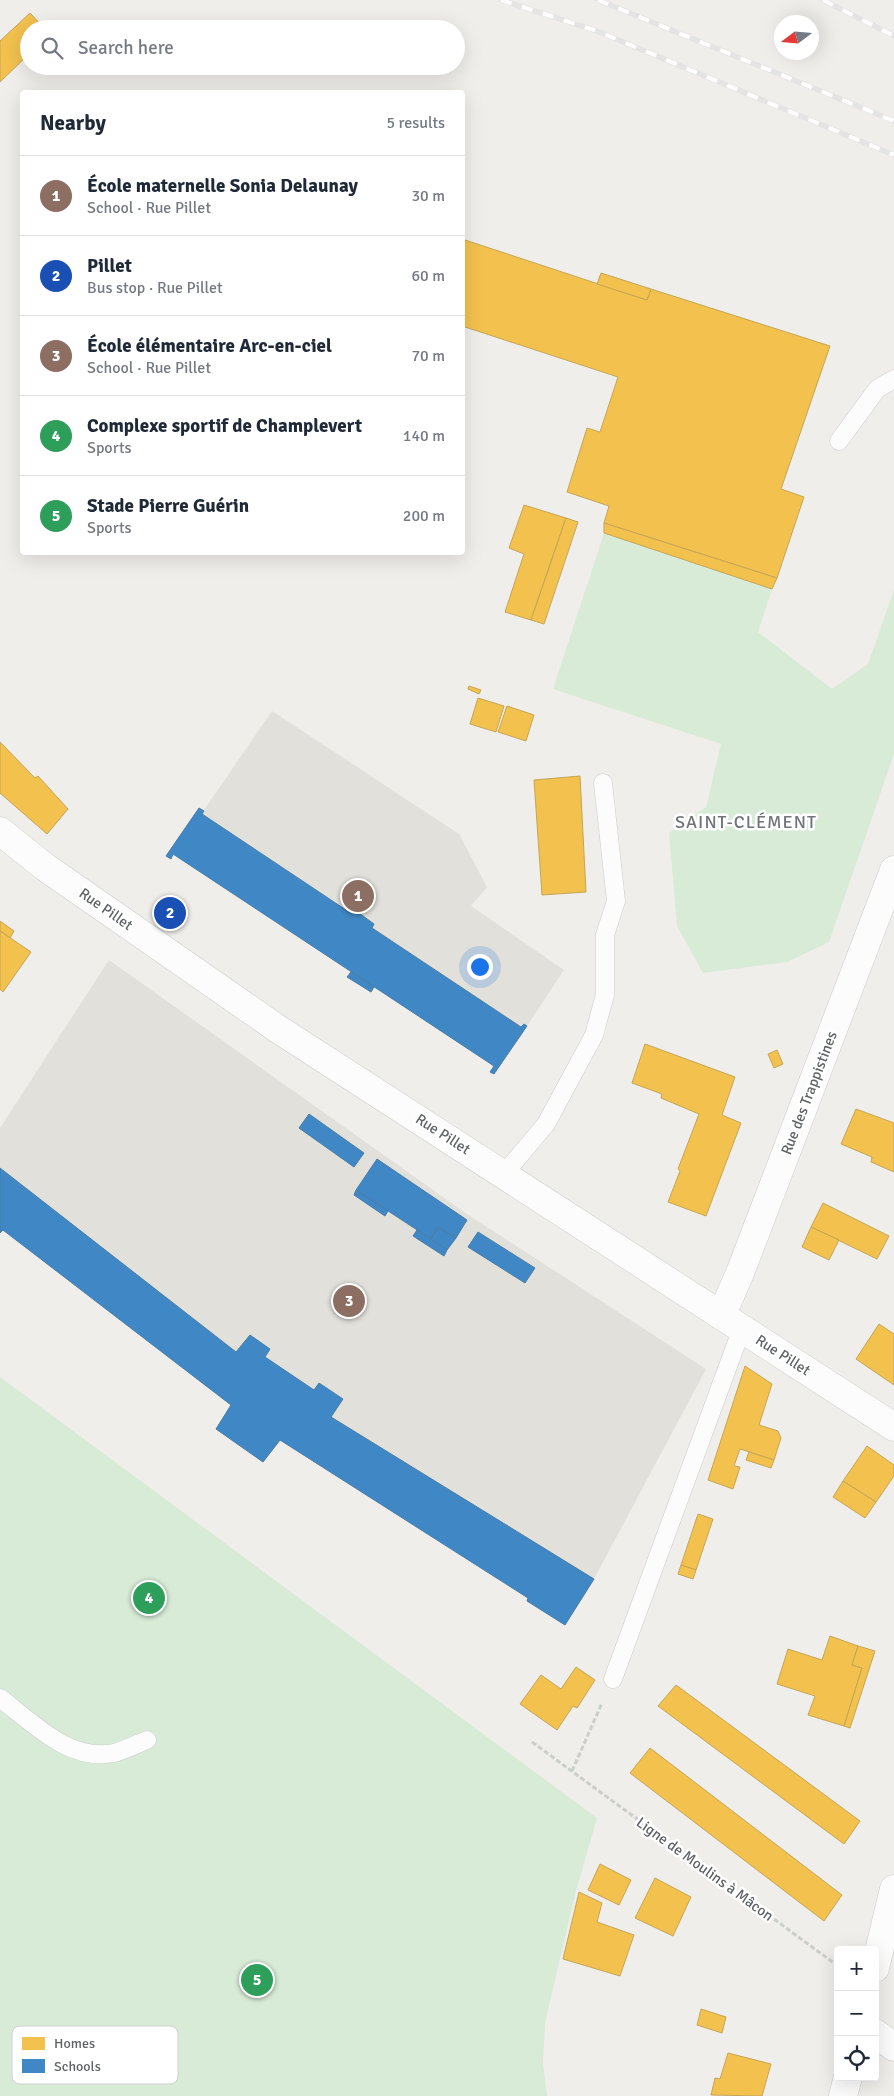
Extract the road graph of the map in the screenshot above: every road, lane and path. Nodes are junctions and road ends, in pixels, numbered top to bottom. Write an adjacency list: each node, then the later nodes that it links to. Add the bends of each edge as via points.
1 (894, 379): 2 (lane, via 877,389)
2 (840, 441)
3 (603, 783): 7 (lane, via 616,901 605,935 606,995 594,1035 546,1124)
4 (0, 831): 7 (street, Rue Pillet, via 45,867 278,1028)
5 (894, 870): 6 (street, Rue des Trappistines)
6 (886, 917): 8 (street, Rue des Trappistines)
7 (504, 1174): 8 (street, Rue Pillet)
8 (732, 1321): 9 (street, Rue Pillet); 10 (lane)
9 (894, 1426)
10 (613, 1679): 14 (path)
11 (0, 1698): 12 (lane, via 62,1745 93,1754 115,1752)
12 (147, 1740)
13 (532, 1742): 14 (path, Ligne de Moulins à Mâcon)
14 (572, 1771): 17 (path, Ligne de Moulins à Mâcon)
15 (894, 1889): 16 (street)
16 (879, 1951)
17 (834, 1963)
18 (879, 2036): 19 (street)
19 (894, 2047)
20 (847, 2081): 21 (street)
21 (843, 2096)

